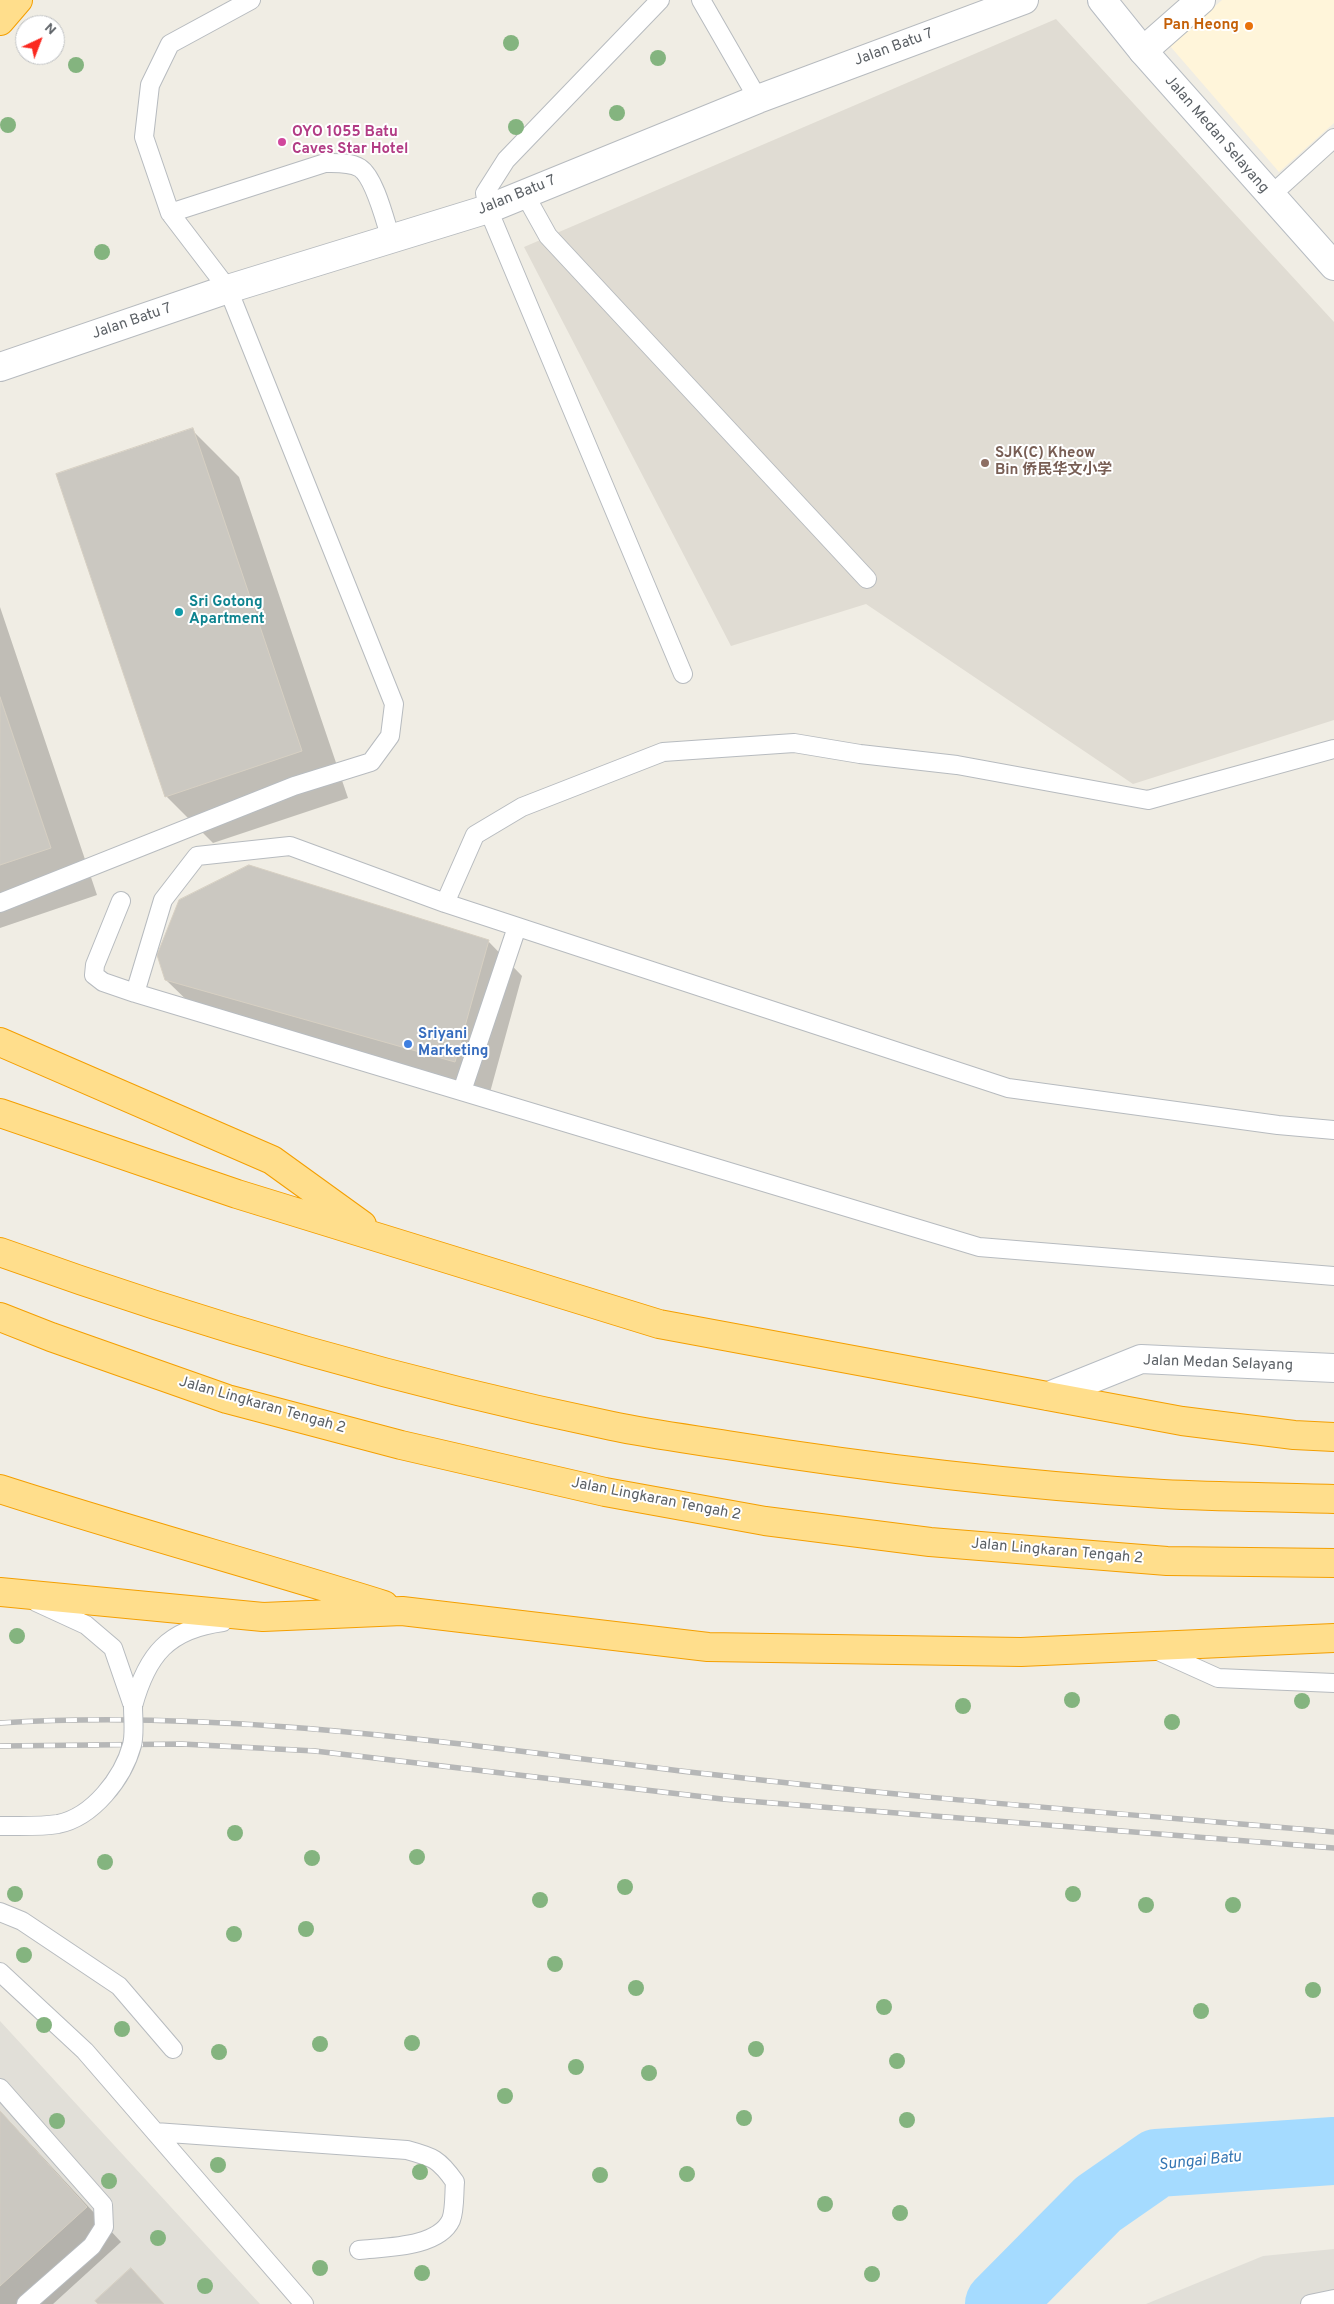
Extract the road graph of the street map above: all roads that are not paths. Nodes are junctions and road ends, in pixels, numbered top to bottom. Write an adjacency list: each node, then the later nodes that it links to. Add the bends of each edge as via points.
1 (18, 0): 8 (highway)
2 (251, 0): 15 (lane, via 170,44 150,85 144,137)
3 (660, 0): 14 (lane, via 506,160 484,193)
4 (701, 0): 10 (lane)
5 (1024, 0): 10 (street, Jalan Batu 7)
6 (1102, 0): 9 (street, Jalan Medan Selayang)
7 (1201, 0): 9 (street)
8 (0, 21)
9 (1143, 51): 13 (street, Jalan Medan Selayang)
10 (758, 99): 12 (street, Jalan Batu 7)
11 (1334, 138): 13 (lane)
12 (524, 193): 14 (street, Jalan Batu 7); 20 (lane, via 548,236)
13 (1270, 196): 17 (street, Jalan Medan Selayang)
14 (488, 209): 16 (street, Jalan Batu 7); 21 (lane)
15 (170, 213): 16 (lane, via 325,163 344,164 360,168 372,184); 18 (lane)
16 (391, 239): 18 (street, Jalan Batu 7)
17 (1334, 266)
18 (228, 289): 19 (street, Jalan Batu 7); 24 (lane, via 394,704 390,736 371,762 294,786)
19 (0, 367)
20 (867, 579)
21 (683, 674)
22 (1334, 749): 25 (lane, via 1148,800 957,765 794,743 663,752 522,807 475,836)
23 (121, 901): 27 (lane, via 94,974 103,982)
24 (0, 903)
25 (445, 903): 26 (lane); 27 (lane, via 290,846 197,856 163,900)
26 (517, 927): 29 (lane); 31 (lane, via 1008,1088)
27 (135, 993): 29 (lane)
28 (0, 1042): 32 (highway, via 272,1160)
29 (462, 1091): 34 (lane, via 979,1247)
30 (0, 1113): 32 (highway, via 237,1194)
31 (1334, 1130)
32 (380, 1238): 37 (highway, via 659,1324)
33 (0, 1252): 40 (highway, via 95,1286 324,1356 616,1427 790,1455 960,1477 1162,1494)
34 (1334, 1276)
35 (0, 1317): 41 (highway, Jalan Lingkaran Tengah 2, via 227,1399 401,1445 605,1492 765,1521 930,1542 1167,1561)
36 (1334, 1368): 37 (street, Jalan Medan Selayang, via 1142,1360)
37 (1049, 1396): 38 (highway, via 1182,1421)
38 (1334, 1437)
39 (0, 1489): 43 (highway)
40 (1334, 1499)
41 (1334, 1563)
42 (9, 1593): 44 (highway); 48 (lane, via 86,1625 113,1648)
43 (402, 1611): 44 (highway); 46 (highway, via 708,1647 1021,1652)
44 (263, 1617): 48 (lane, via 199,1625 169,1642 152,1658 140,1680)
45 (1334, 1638): 46 (highway)
46 (1149, 1647): 47 (lane, via 1218,1678)
47 (1334, 1683)
48 (133, 1706): 49 (lane, bridge, via 133,1744 108,1792 87,1810 59,1824)
49 (0, 1826)
50 (0, 1912): 52 (lane, via 22,1921 119,1986)
51 (0, 1972): 54 (lane, via 86,2051)
52 (172, 2049)
53 (0, 2088): 57 (lane, via 103,2205 104,2227 92,2246)
54 (155, 2132): 55 (lane, via 407,2150 430,2156 444,2165 456,2182 451,2220 436,2236 411,2244); 58 (lane)
55 (359, 2250)
56 (1334, 2299): 59 (lane)
57 (26, 2304)
58 (304, 2304)
59 (1310, 2304)

